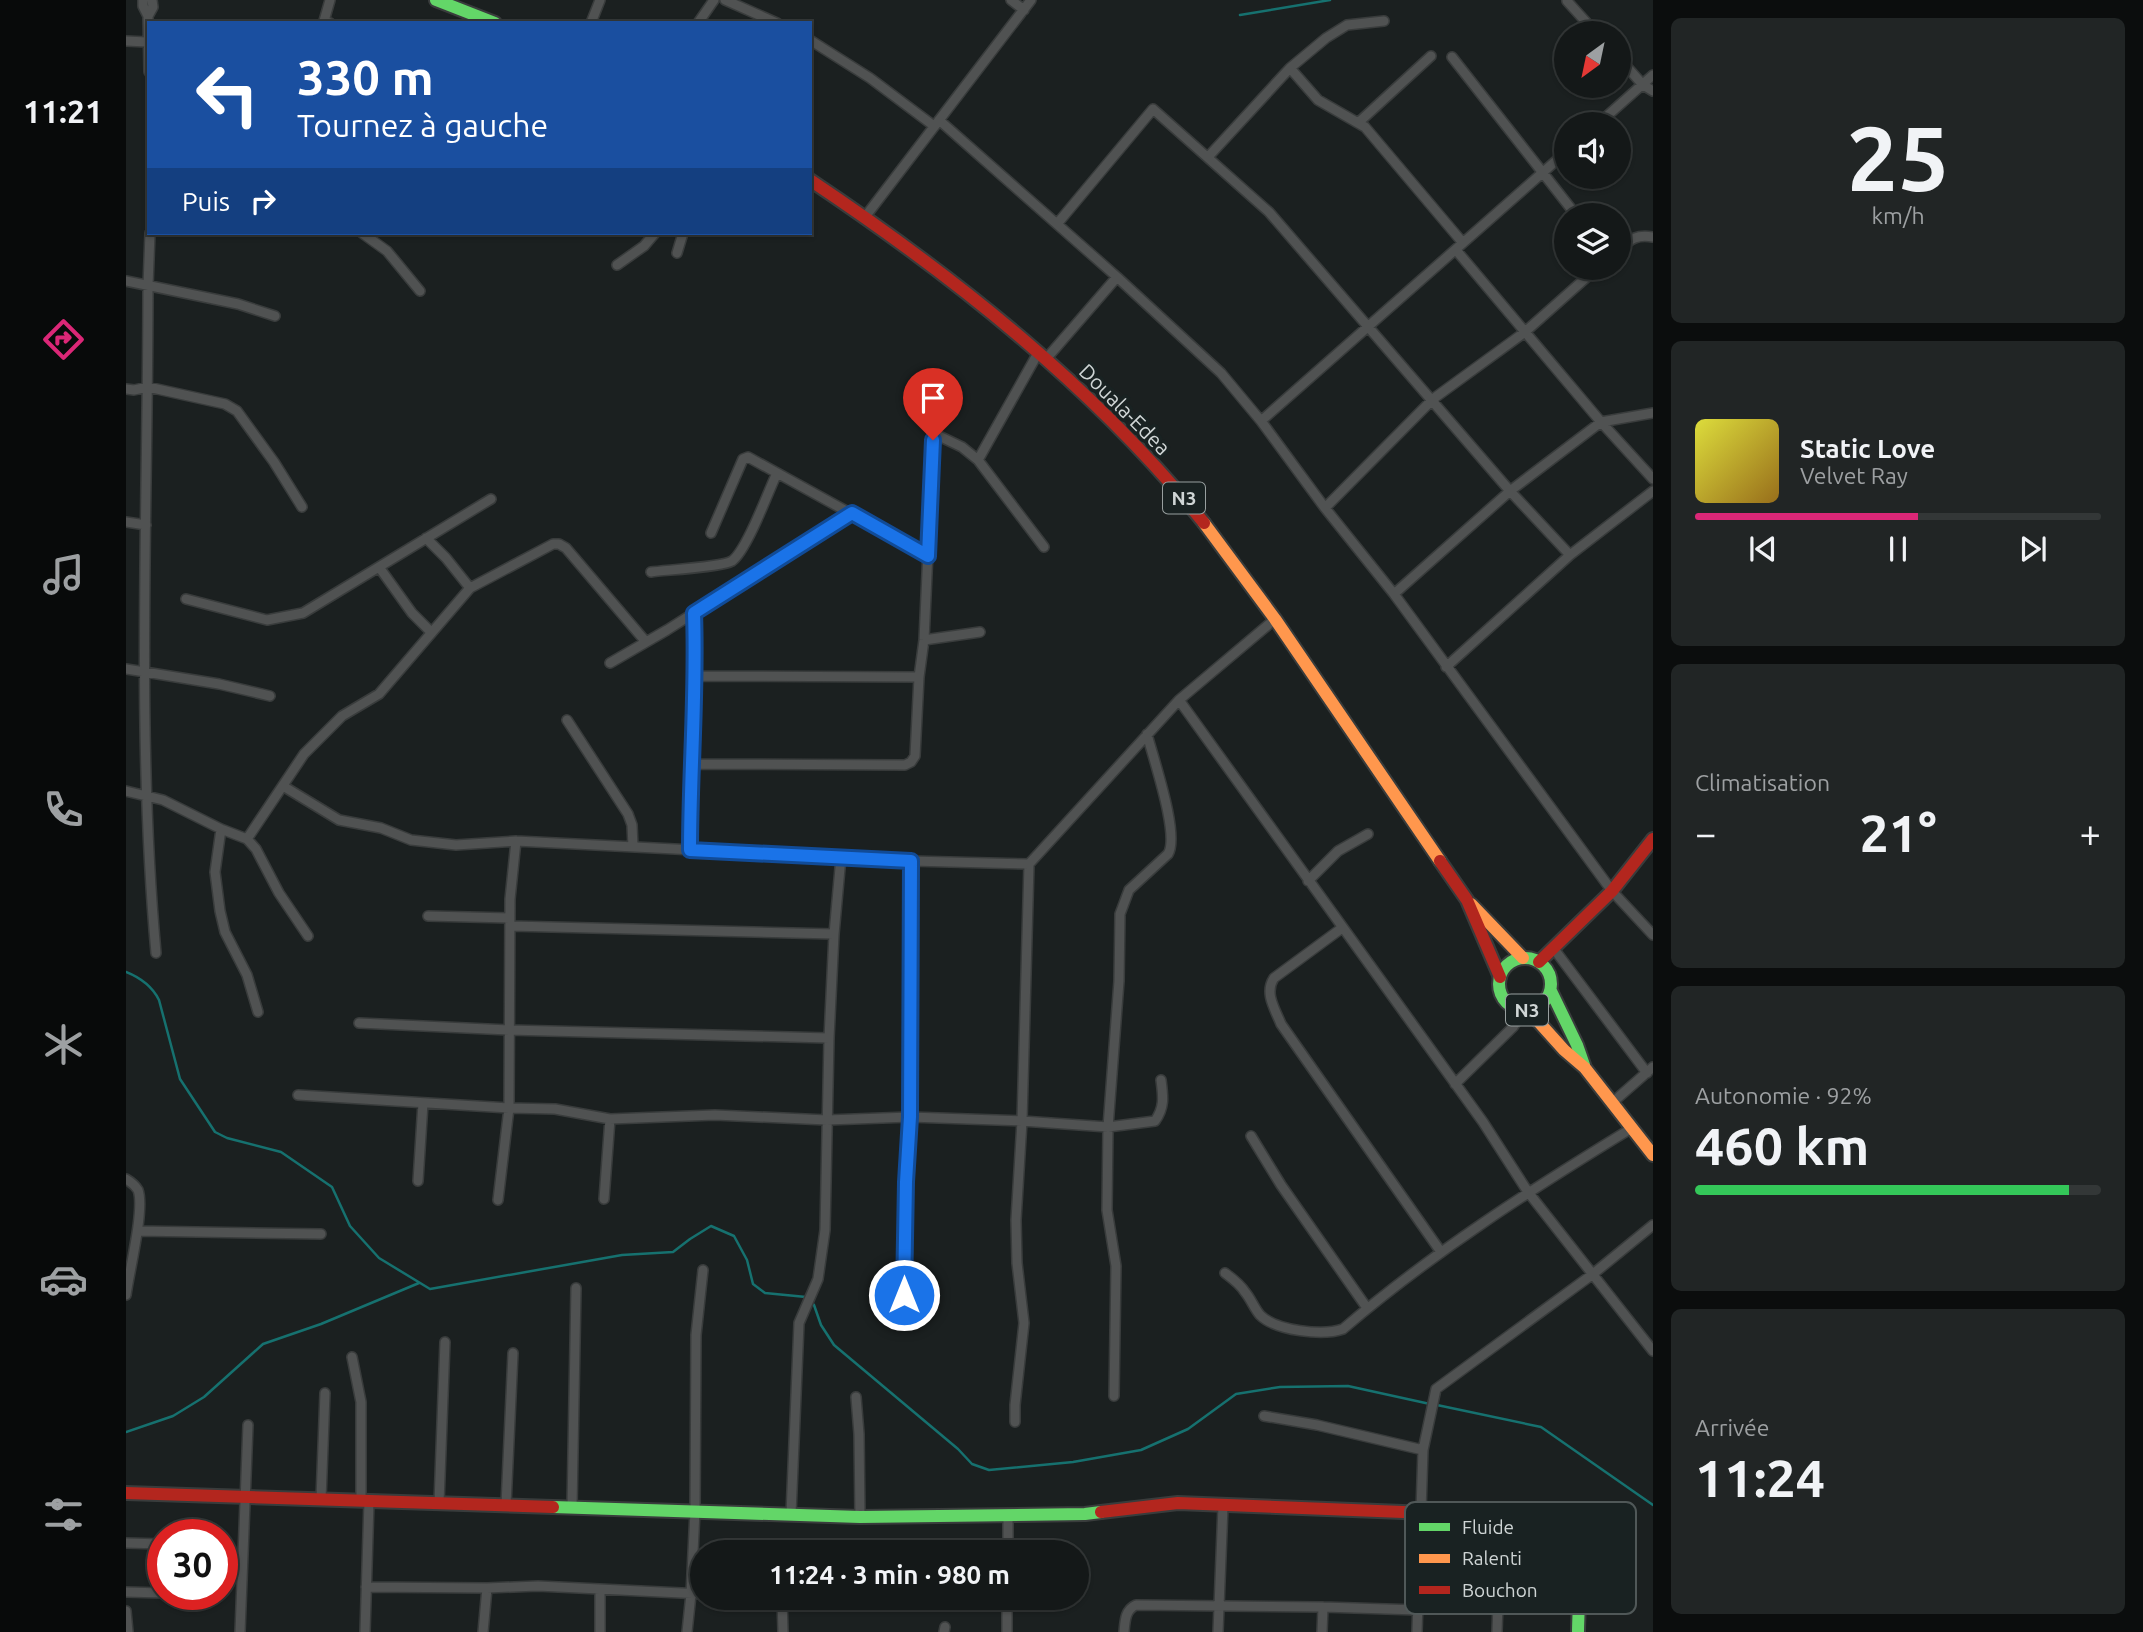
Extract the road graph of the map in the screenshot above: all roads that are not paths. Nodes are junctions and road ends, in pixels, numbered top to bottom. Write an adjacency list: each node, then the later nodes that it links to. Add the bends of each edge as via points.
1 (144, 0): 12 (street)
2 (152, 0): 12 (street)
3 (330, 0): 14 (street)
4 (436, 0): 15 (main road)
5 (600, 0): 16 (street)
6 (714, 0): 17 (street)
7 (725, 0): 18 (street)
8 (1011, 0): 11 (street)
9 (1031, 0): 11 (street)
10 (1567, 1): 20 (street)
11 (1024, 10): 32 (street)
12 (148, 16): 13 (street)
13 (148, 21)
14 (324, 21)
15 (490, 21)
16 (593, 21)
17 (699, 21)
18 (772, 21)
19 (1384, 21): 26 (street, via 1347,24)
20 (1586, 21)
21 (126, 41): 23 (street)
22 (812, 41): 32 (street)
23 (147, 42)
24 (1431, 56): 33 (street)
25 (1452, 57): 36 (street)
26 (1290, 68): 33 (street, via 1318,100); 34 (street)
27 (1631, 72): 29 (street)
28 (1653, 75): 29 (street)
29 (1643, 85): 30 (street); 31 (street)
30 (1653, 91)
31 (1612, 112)
32 (937, 123): 39 (street); 40 (street)
33 (1357, 123): 47 (street, via 1365,127)
34 (1208, 158): 40 (street, via 1153,109); 56 (street, via 1269,212)
35 (1554, 163): 36 (street)
36 (1543, 173): 38 (street); 47 (street)
37 (812, 181): 39 (main road, Douala-Edea / N3)
38 (1567, 203)
39 (865, 216): 58 (main road, Douala-Edea / N3)
40 (1057, 225): 50 (street)
41 (150, 235): 53 (street)
42 (365, 235): 54 (street, via 387,251)
43 (653, 235): 49 (street)
44 (682, 235): 48 (street)
45 (1653, 237): 46 (street)
46 (1631, 239)
47 (1459, 247): 56 (street); 57 (street)
48 (677, 253)
49 (617, 265)
50 (1117, 278): 58 (street); 63 (street, via 1221,373)
51 (1584, 280): 57 (street)
52 (126, 281): 53 (street)
53 (148, 286): 55 (street); 59 (street)
54 (421, 290)
55 (275, 316)
56 (1369, 326): 61 (street); 63 (street)
57 (1525, 332): 61 (street); 64 (street)
58 (1042, 356): 65 (street); 87 (main road, Douala-Edea / N3, via 1176,488)
59 (148, 387): 60 (street); 71 (street, via 225,404 237,411); 75 (street)
60 (126, 388)
61 (1433, 399): 68 (street); 72 (street)
62 (1653, 413): 64 (street)
63 (1261, 421): 72 (street)
64 (1601, 422): 67 (street); 68 (street)
65 (978, 460): 78 (street); 80 (street, via 939,436 933,440)
66 (777, 473): 73 (street); 76 (street, via 748,457 743,459); 82 (street, via 733,560)
67 (1653, 479)
68 (1510, 491): 79 (street); 84 (street)
69 (1653, 491): 79 (street)
70 (491, 499): 77 (street)
71 (302, 507)
72 (1325, 508): 84 (street)
73 (852, 513): 80 (street); 86 (street)
74 (126, 522): 75 (street)
75 (146, 525): 95 (street)
76 (711, 533)
77 (426, 538): 81 (street); 83 (street)
78 (1044, 547)
79 (1570, 555): 93 (street)
80 (928, 556): 90 (street)
81 (379, 568): 85 (street, via 303,613 267,620); 88 (street)
82 (651, 572)
83 (470, 588): 88 (street); 91 (street, via 553,544 563,545)
84 (1394, 594): 93 (street)
85 (186, 599)
86 (694, 613): 91 (street); 96 (street)
87 (1275, 619): 99 (street); 118 (main road, Douala-Edea / N3)
88 (431, 632): 103 (street, via 379,694 342,716 304,754)
89 (980, 632): 90 (street)
90 (924, 640): 97 (street)
91 (646, 642): 92 (street)
92 (610, 663)
93 (1446, 667): 117 (street)
94 (126, 669): 95 (street)
95 (145, 673): 98 (street); 105 (street)
96 (696, 676): 97 (street); 102 (street)
97 (919, 677): 102 (street, via 915,757 905,765)
98 (270, 696)
99 (1179, 700): 101 (street); 116 (street)
100 (567, 720): 111 (street, via 628,814)
101 (1147, 734): 115 (street); 148 (street, via 1171,824 1172,847 1129,890 1120,914)
102 (691, 764): 112 (street)
103 (283, 786): 108 (street); 110 (street, via 339,820 381,828 411,840 456,845)
104 (126, 790): 105 (street)
105 (146, 796): 106 (street); 126 (street)
106 (221, 830): 108 (street); 132 (street, via 215,872 220,911)
107 (1368, 834): 116 (street, via 1338,851)
108 (247, 839): 124 (street)
109 (1653, 839): 117 (main road)
110 (516, 841): 111 (street); 120 (street)
111 (633, 847): 112 (street)
112 (690, 850): 113 (street)
113 (841, 858): 114 (street); 122 (street)
114 (911, 861): 115 (street); 144 (street)
115 (1029, 864): 147 (street)
116 (1308, 881): 121 (street)
117 (1612, 891): 123 (street); 125 (main road)
118 (1467, 900): 127 (main road, Douala-Edea / N3); 129 (main road, Douala-Edea / N3)
119 (428, 916): 120 (street)
120 (510, 922): 122 (street); 134 (street)
121 (1342, 928): 139 (street); 160 (street, via 1274,978 1271,1000 1281,1024)
122 (834, 934): 135 (street)
123 (1653, 934)
124 (308, 936)
125 (1555, 949): 128 (main road); 137 (street)
126 (156, 953)
127 (1523, 958): 128 (main road); 129 (main road, N3, via 1505,967)
128 (1539, 962): 130 (main road, N3, via 1550,975)
129 (1500, 977): 131 (main road, N3, via 1503,999 1511,1007)
130 (1551, 991): 131 (main road, N3, via 1543,1004); 136 (main road, N3)
131 (1525, 1010): 136 (main road, N3); 139 (street)
132 (258, 1012)
133 (359, 1023): 134 (street)
134 (509, 1030): 135 (street); 143 (street)
135 (829, 1038): 146 (street)
136 (1585, 1068): 141 (main road, N3)
137 (1650, 1070): 141 (street)
138 (1161, 1080): 148 (street, via 1164,1101 1156,1121)
139 (1455, 1084): 154 (street)
140 (298, 1095): 142 (street)
141 (1613, 1102): 149 (main road, N3)
142 (423, 1103): 143 (street); 153 (street)
143 (509, 1108): 145 (street, via 555,1109); 156 (street)
144 (910, 1117): 146 (street); 147 (street); 168 (street)
145 (610, 1119): 146 (street, via 715,1115); 155 (street)
146 (827, 1119): 191 (street, via 825,1230 818,1279 799,1323)
147 (1022, 1121): 148 (street); 177 (street, via 1016,1220 1024,1323)
148 (1108, 1127): 174 (street, via 1107,1210 1116,1266)
149 (1632, 1128): 151 (main road, N3); 154 (street)
150 (1251, 1136): 167 (street)
151 (1653, 1155)
152 (126, 1179): 158 (street, via 139,1193)
153 (418, 1181)
154 (1528, 1192): 160 (street); 164 (street)
155 (604, 1199)
156 (498, 1200)
157 (1653, 1225): 164 (street)
158 (138, 1231): 159 (street); 161 (street)
159 (321, 1234)
160 (1441, 1252): 167 (street)
161 (128, 1263): 166 (street)
162 (703, 1270): 189 (street, via 696,1335)
163 (1225, 1273): 167 (street, via 1246,1292 1260,1315 1286,1328 1335,1332)
164 (1593, 1274): 170 (street); 179 (street, via 1436,1389)
165 (576, 1288): 188 (street)
166 (126, 1295)
167 (1367, 1308)
168 (904, 1319)
169 (445, 1342): 185 (street)
170 (1653, 1351)
171 (513, 1353): 186 (street)
172 (352, 1357): 183 (street, via 361,1402)
173 (325, 1393): 182 (street)
174 (1114, 1396)
175 (856, 1397): 193 (street)
176 (1264, 1416): 179 (street)
177 (1015, 1422)
178 (248, 1425): 181 (street)
179 (1423, 1450): 184 (street)
180 (126, 1493): 181 (main road)
181 (246, 1497): 182 (main road); 215 (street)
182 (321, 1499): 183 (main road)
183 (365, 1501): 185 (main road); 198 (street)
184 (1420, 1502)
185 (439, 1503): 186 (main road)
186 (506, 1505): 188 (main road)
187 (1223, 1506): 190 (main road); 192 (main road, via 1178,1503 1085,1514); 205 (street)
188 (572, 1507): 189 (main road)
189 (695, 1511): 191 (main road); 194 (street)
190 (1405, 1512)
191 (792, 1514): 193 (main road)
192 (1008, 1514): 193 (main road); 195 (street)
193 (860, 1517)
194 (694, 1540)
195 (1008, 1540)
196 (126, 1542): 197 (street)
197 (147, 1543)
198 (366, 1587): 199 (street); 216 (street)
199 (487, 1588): 200 (street); 217 (street)
200 (600, 1590): 203 (street); 218 (street)
201 (126, 1592): 202 (street)
202 (147, 1593)
203 (690, 1594)
204 (690, 1604): 219 (street)
205 (1219, 1605): 206 (street); 222 (street, via 1136,1605 1128,1612); 223 (street)
206 (1324, 1606): 207 (street); 224 (street)
207 (1405, 1609)
208 (782, 1610): 220 (street)
209 (1007, 1610): 221 (street)
210 (126, 1611): 214 (street)
211 (1418, 1614): 225 (street)
212 (1498, 1614): 226 (street)
213 (1578, 1614): 227 (main road)
214 (128, 1632)
215 (240, 1632)
216 (365, 1632)
217 (483, 1632)
218 (600, 1632)
219 (687, 1632)
220 (783, 1632)
221 (1007, 1632)
222 (1124, 1632)
223 (1218, 1632)
224 (1322, 1632)
225 (1417, 1632)
226 (1497, 1632)
227 (1578, 1632)

